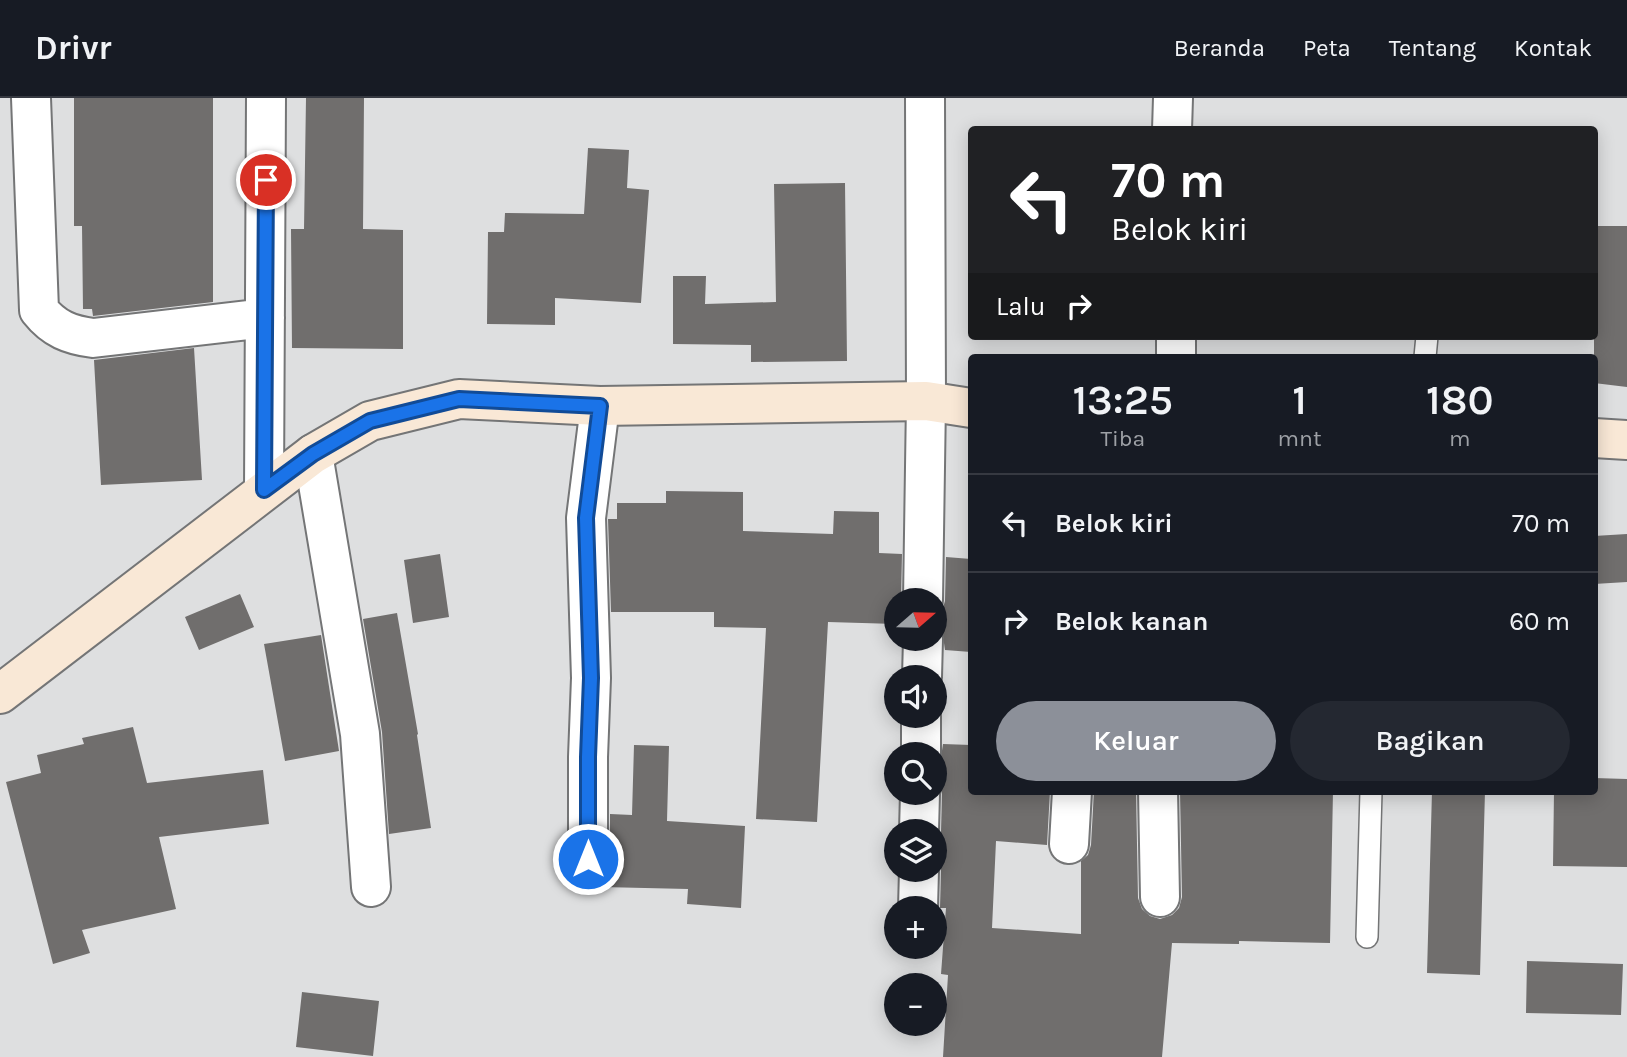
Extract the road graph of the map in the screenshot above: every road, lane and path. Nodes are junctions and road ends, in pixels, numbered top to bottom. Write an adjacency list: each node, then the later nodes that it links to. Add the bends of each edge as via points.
1 (31, 98): 6 (street, via 39,310 47,321 73,335 93,338)
2 (266, 98): 6 (street)
3 (925, 98): 7 (street)
4 (1173, 98): 5 (street)
5 (1172, 126)
6 (265, 318): 13 (street)
7 (926, 401): 8 (street); 9 (street); 14 (street)
8 (600, 406): 12 (street, via 459,399 370,421); 20 (street, via 586,518 591,678)
9 (968, 408)
10 (1598, 438): 11 (street)
11 (1627, 440)
12 (313, 454): 13 (street); 21 (street, via 360,734)
13 (264, 490): 15 (street)
14 (923, 588)
15 (0, 694)
16 (1072, 795): 19 (street)
17 (1158, 795): 22 (street)
18 (1371, 795): 23 (lane)
19 (1069, 844)
20 (588, 859)
21 (371, 887)
22 (1160, 897)
23 (1367, 937)

